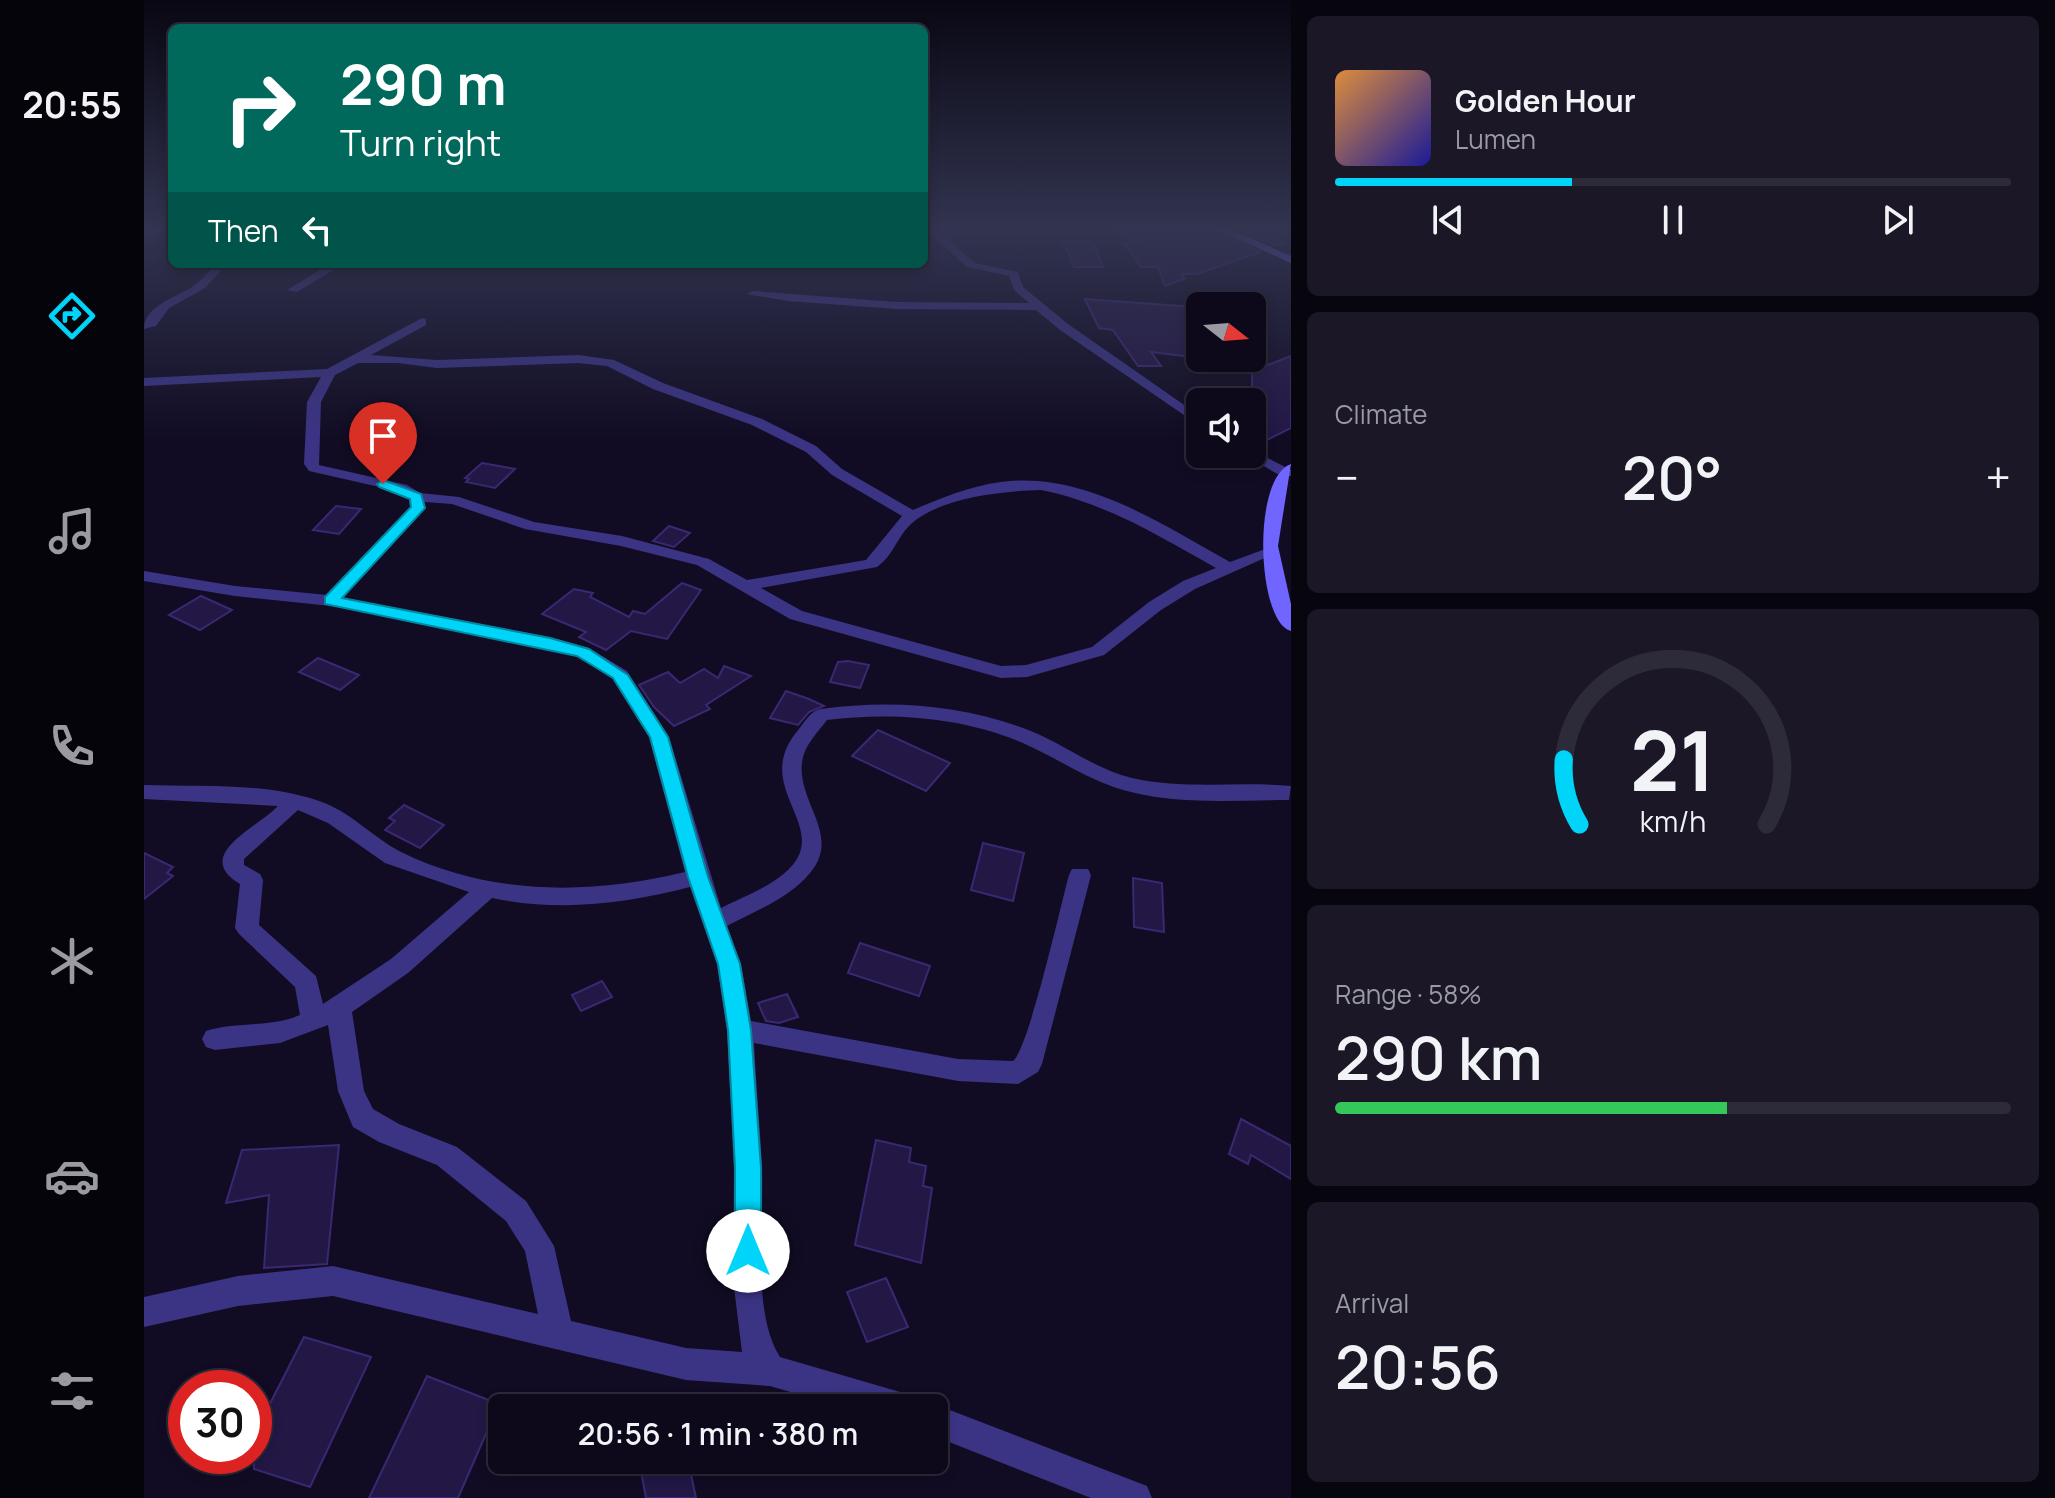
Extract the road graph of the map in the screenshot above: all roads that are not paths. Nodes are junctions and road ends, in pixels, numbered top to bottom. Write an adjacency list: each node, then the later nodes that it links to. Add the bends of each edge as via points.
1 (176, 299): 6 (street)
2 (801, 299): 4 (street)
3 (1031, 299): 4 (street)
4 (1040, 306): 10 (street)
5 (422, 322): 7 (street)
6 (144, 325)
7 (353, 359): 8 (street); 14 (street, via 610,363 811,449 837,472)
8 (330, 373): 9 (street); 13 (street, via 314,402 314,468 402,488)
9 (144, 382)
10 (1186, 412)
11 (1266, 461): 12 (street)
12 (1288, 471): 15 (street, via 1274,508)
13 (416, 497): 18 (street, via 454,500 531,526 703,562); 19 (street, via 418,508 406,524)
14 (912, 516): 16 (street, via 995,485 1052,487 1095,496); 18 (street, via 871,564)
15 (1268, 553): 16 (street); 20 (street, via 1274,587)
16 (1228, 568): 18 (street, via 1155,606 1098,651 1027,671 1001,672 796,615)
17 (144, 576): 19 (street)
18 (747, 585)
19 (331, 601): 25 (street, via 544,641 583,652 620,675 659,737)
20 (1291, 626)
21 (144, 792): 23 (street)
22 (1289, 793): 27 (street, via 1189,793 1133,785 1081,766 1031,738 953,717 876,710 821,715 794,752 789,770 813,842 809,858 774,889)
23 (293, 802): 26 (street, via 339,817 384,852 420,869); 29 (street, via 279,821 233,856 233,869 252,880 247,928 307,983)
24 (1080, 875): 30 (street, via 1040,1029 1029,1064 1018,1073 958,1070)
25 (698, 877): 26 (street, via 586,899 544,900); 27 (street)
26 (487, 889): 28 (street, via 417,953)
27 (717, 921): 30 (street)
28 (338, 1005): 29 (street); 33 (street, via 351,1091 363,1118 447,1156 516,1211 539,1246)
29 (313, 1019): 31 (street, via 272,1032)
30 (740, 1030): 34 (street, via 748,1279 754,1344)
31 (215, 1039)
32 (144, 1312): 33 (street, via 218,1293 333,1281)
33 (558, 1333): 34 (street, via 686,1364)
34 (770, 1370): 35 (street)
35 (852, 1394)
36 (948, 1425): 37 (street)
37 (1135, 1498)

